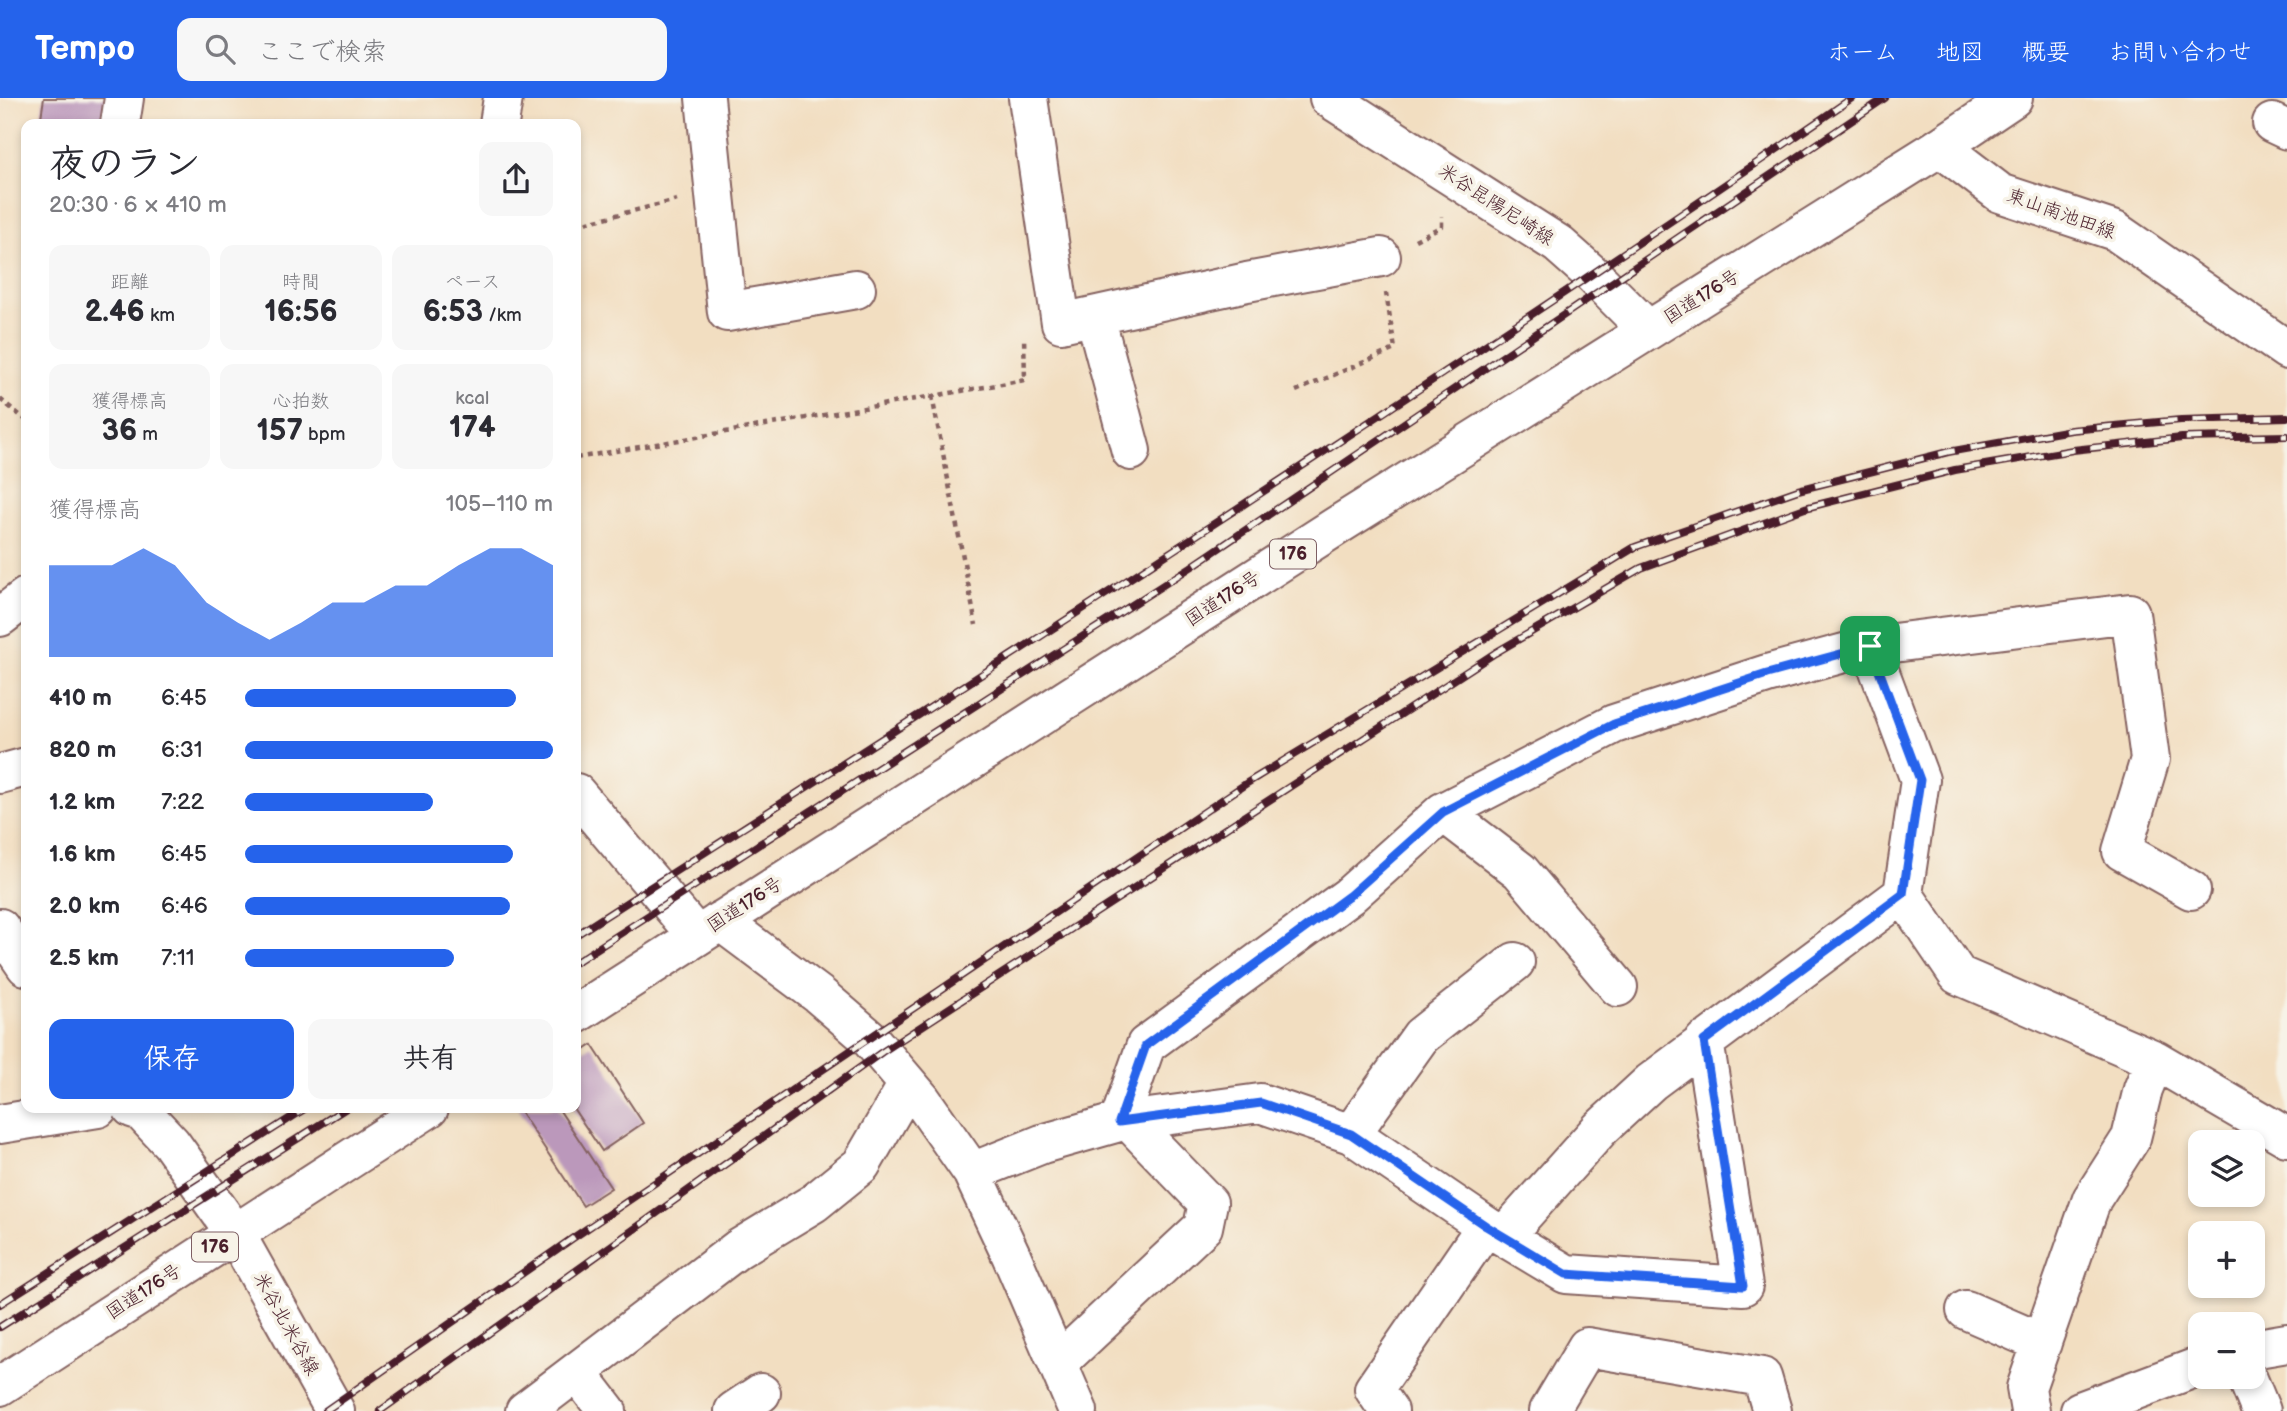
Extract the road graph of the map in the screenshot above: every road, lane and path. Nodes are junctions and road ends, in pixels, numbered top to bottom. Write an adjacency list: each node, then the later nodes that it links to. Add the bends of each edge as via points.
1 (124, 98): 7 (main road)
2 (503, 98): 8 (main road)
3 (705, 98): 10 (main road)
4 (1028, 98): 14 (main road)
5 (1329, 98): 15 (main road, 米谷昆陽尼崎線, via 1558,244)
6 (2013, 98): 9 (main road, 国道176号 / 176)
7 (121, 119)
8 (500, 119)
9 (1940, 147): 15 (main road, 国道176号 / 176); 16 (main road, 東山南池田線, via 2000,193 2115,231)
10 (714, 191): 11 (path); 13 (main road, via 726,312)
11 (581, 224)
12 (1381, 257): 14 (main road)
13 (856, 289)
14 (1078, 320): 17 (path, via 1023,331 1025,380); 20 (main road)
15 (1648, 330): 33 (main road, 国道176号 / 176)
16 (2283, 337)
17 (932, 396): 21 (path); 24 (path)
18 (0, 399): 19 (path)
19 (21, 417)
20 (1131, 451)
21 (581, 457)
22 (21, 601): 23 (main road)
23 (0, 617)
24 (976, 625)
25 (1870, 646): 29 (main road, via 1614,724); 30 (main road, via 2130,613 2150,759 2122,851); 31 (main road, via 1920,780)
26 (21, 768): 27 (main road)
27 (0, 774)
28 (581, 798): 33 (main road)
29 (1443, 812): 36 (main road, via 1520,871); 44 (main road, via 1349,896 1146,1045)
30 (2191, 890)
31 (1903, 894): 38 (main road); 39 (main road, via 1958,975)
32 (0, 928): 34 (main road)
33 (709, 929): 37 (main road, 国道176号 / 176); 40 (main road, via 819,995 869,1038)
34 (21, 959)
35 (1515, 962): 46 (main road, via 1421,1036)
36 (1618, 988)
37 (581, 1011)
38 (1704, 1041): 49 (main road, via 1651,1082); 49 (main road, via 1743,1286 1566,1274)
39 (2155, 1060): 47 (main road); 52 (main road, via 2131,1138 2092,1199)
40 (908, 1084): 48 (main road); 57 (main road, via 861,1165 814,1203 738,1249)
41 (67, 1113): 45 (main road)
42 (143, 1113): 50 (main road, 米谷北米谷線, via 171,1143)
43 (421, 1113): 50 (main road, 国道176号 / 176)
44 (1124, 1122): 46 (main road, via 1261,1103); 48 (main road, via 1042,1144); 55 (main road, via 1208,1203 1203,1227)
45 (0, 1124)
46 (1351, 1134): 49 (main road)
47 (2287, 1137)
48 (972, 1172): 55 (main road)
49 (1495, 1231): 64 (main road, via 1374,1389)
50 (235, 1233): 58 (main road, 国道176号 / 176); 60 (main road, 米谷北米谷線)
51 (1966, 1310): 52 (main road)
52 (2042, 1343): 67 (main road, via 2026,1388)
53 (2287, 1343): 54 (main road)
54 (2265, 1347)
55 (1058, 1363): 63 (main road)
56 (2188, 1370): 68 (main road)
57 (577, 1373): 61 (main road); 62 (main road)
58 (0, 1386)
59 (2252, 1389): 69 (main road)
60 (335, 1411)
61 (525, 1411)
62 (607, 1411)
63 (1078, 1411)
64 (1389, 1411)
65 (1549, 1411): 66 (main road, via 1587,1348 1762,1377)
66 (1772, 1411)
67 (2029, 1411)
68 (2080, 1411)
69 (2261, 1411)

